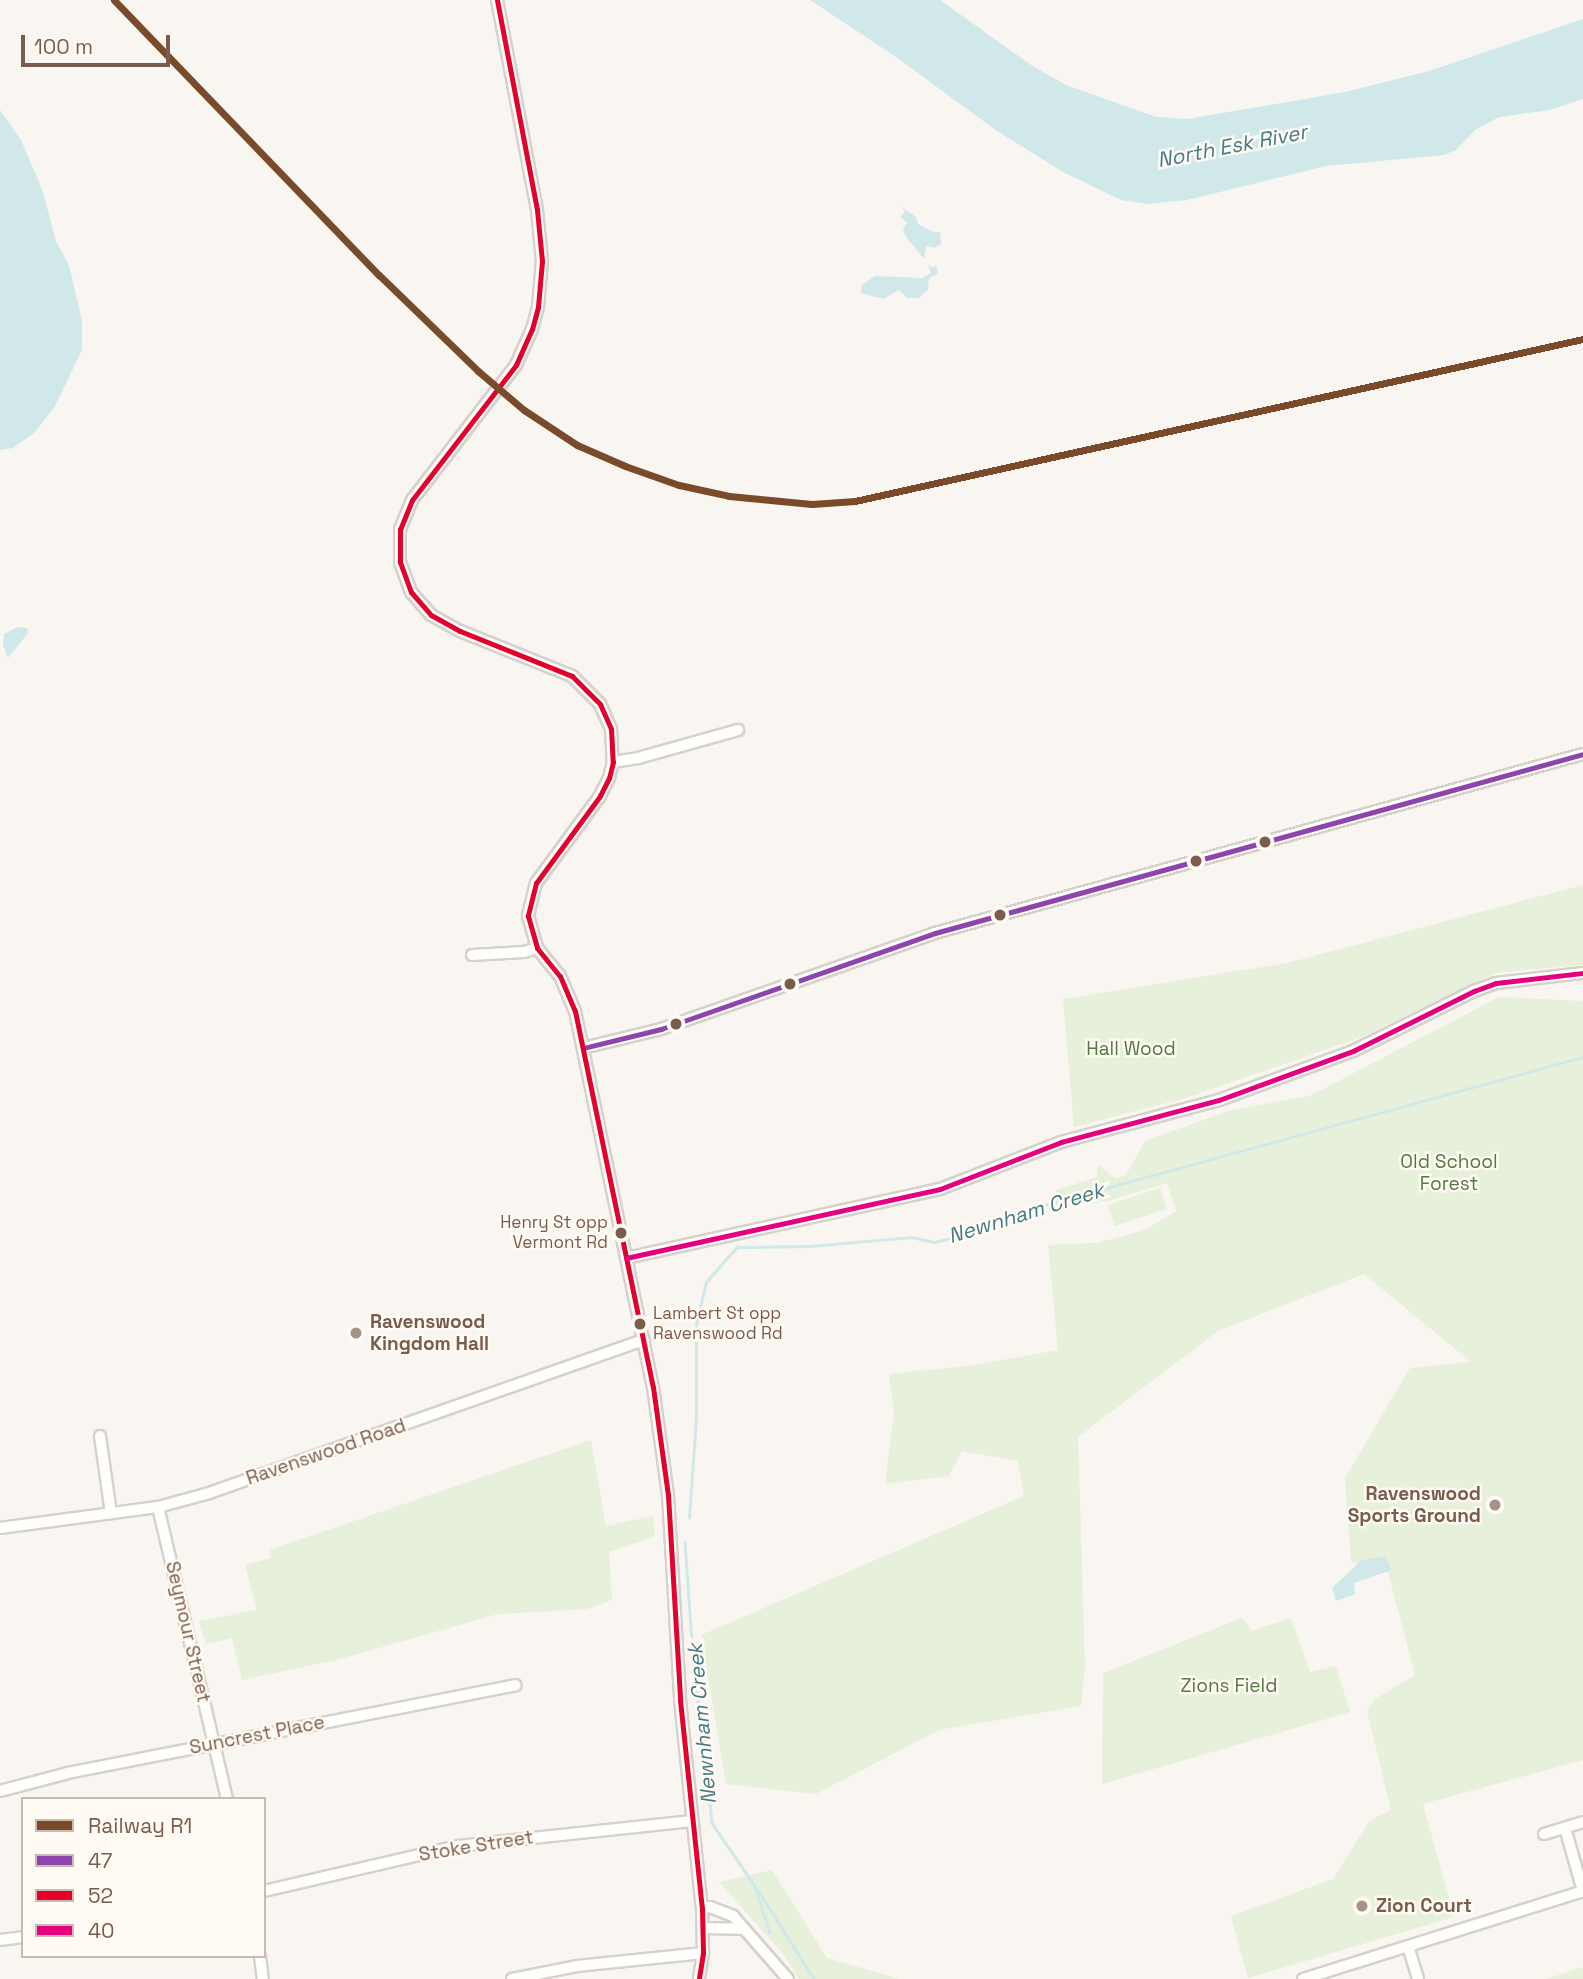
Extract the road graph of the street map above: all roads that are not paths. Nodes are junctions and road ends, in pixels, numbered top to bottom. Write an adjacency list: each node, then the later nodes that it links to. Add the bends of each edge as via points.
1 (497, 0): 4 (street, via 537,210 542,261 538,307 516,365 412,500 400,529 400,562 411,592 431,615 559,669 582,684 606,716)
2 (738, 730): 4 (street)
3 (1583, 754): 8 (street, via 935,933 661,1029)
4 (613, 762): 5 (street, via 600,796 532,893 529,928)
5 (537, 948): 6 (street); 8 (street, via 567,989)
6 (472, 955)
7 (1583, 973): 9 (street, via 1496,983 1474,990 1353,1051 1219,1100 1062,1142 940,1189)
8 (583, 1048): 9 (street)
9 (626, 1258): 10 (street)
10 (644, 1340): 12 (street, Ravenswood Road); 19 (street, via 668,1495)
11 (100, 1436): 13 (street)
12 (158, 1507): 13 (street, Ravenswood Road); 16 (street, Seymour Street)
13 (111, 1513): 14 (street, Ravenswood Road)
14 (0, 1528)
15 (515, 1685): 16 (street, Suncrest Place)
16 (214, 1743): 17 (street, Suncrest Place); 18 (street, Seymour Street)
17 (0, 1791)
18 (227, 1797)
19 (692, 1821): 23 (street, Stoke Street, via 457,1846); 25 (street)
20 (1583, 1822): 21 (street)
21 (1565, 1828): 22 (street); 24 (street)
22 (1544, 1834)
23 (266, 1891)
24 (1583, 1891): 30 (street)
25 (702, 1908): 26 (street); 27 (street, via 733,1916)
26 (703, 1928): 27 (street); 31 (street)
27 (742, 1929): 37 (street)
28 (21, 1937): 29 (street)
29 (0, 1940)
30 (1408, 1946): 38 (street); 39 (street)
31 (703, 1953): 33 (street); 36 (street)
32 (260, 1958): 34 (street)
33 (556, 1975): 35 (street)
34 (263, 1979)
35 (512, 1979)
36 (699, 1979)
37 (788, 1979)
38 (1303, 1979)
39 (1418, 1979)

